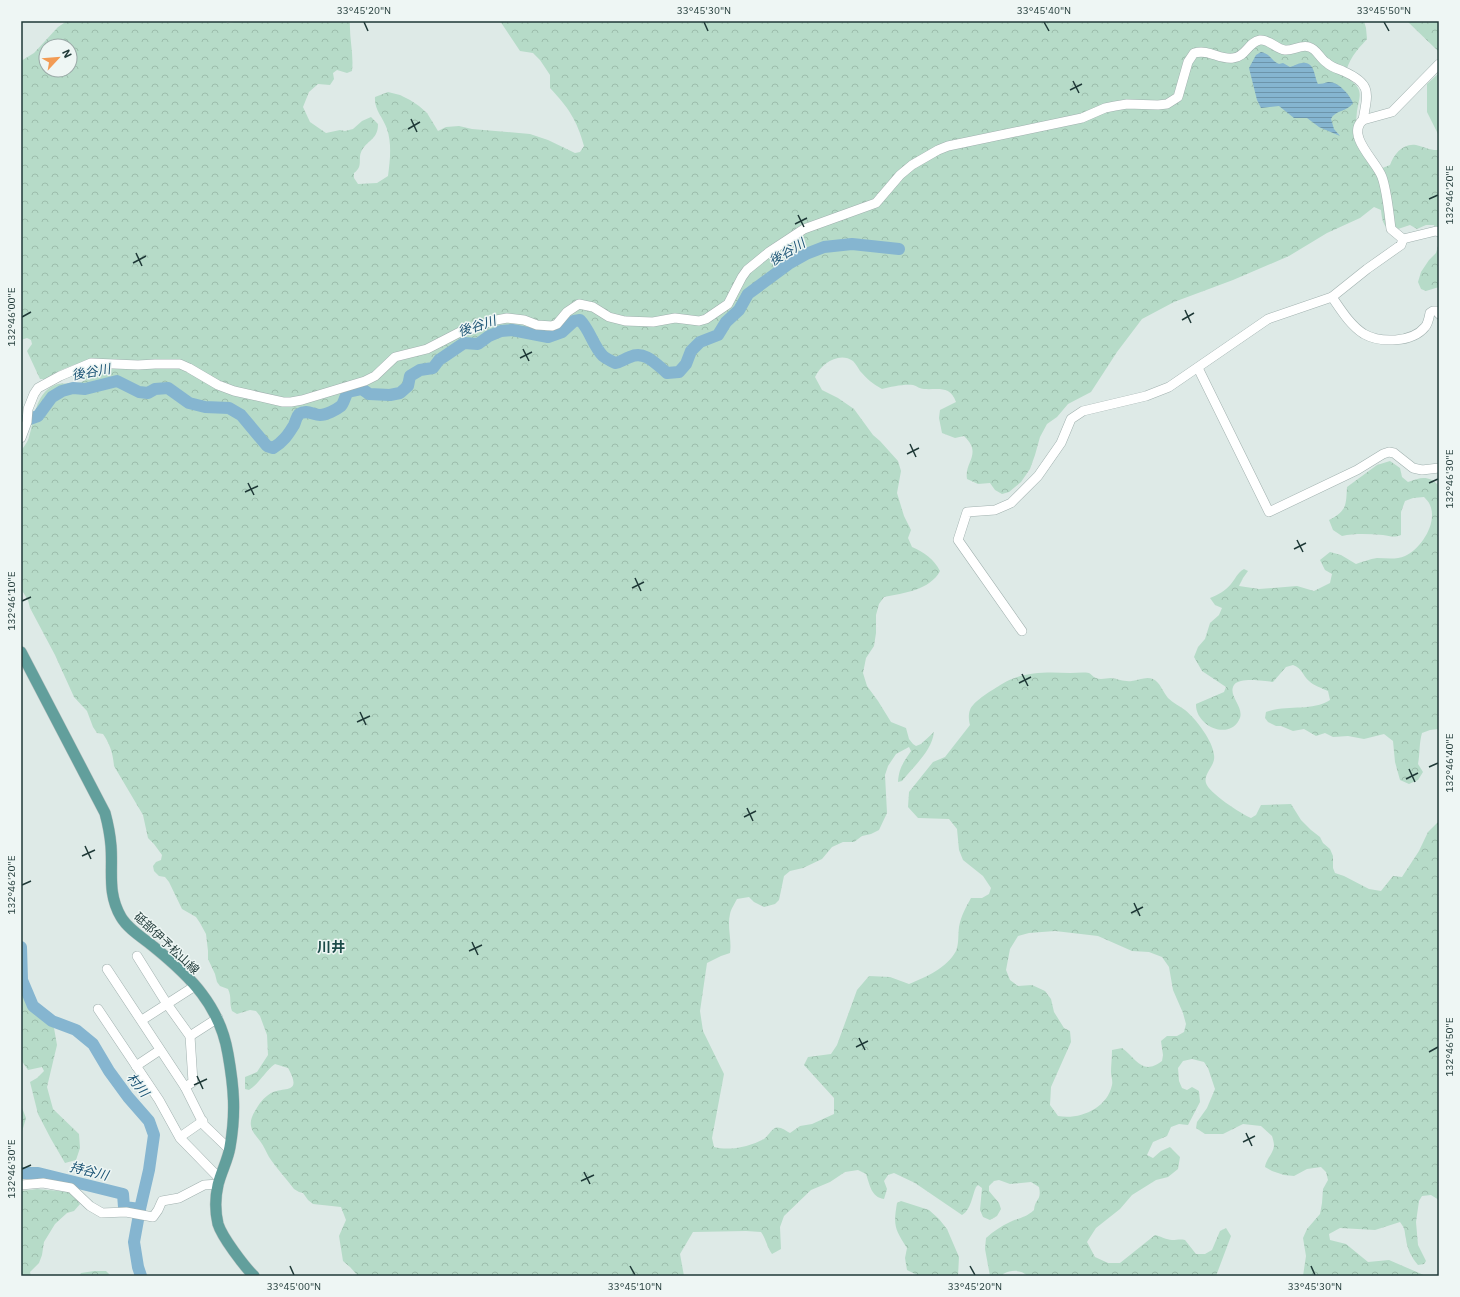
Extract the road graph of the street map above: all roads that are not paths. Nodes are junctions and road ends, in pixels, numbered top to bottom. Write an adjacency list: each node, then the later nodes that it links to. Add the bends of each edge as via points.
1 (1439, 64): 2 (street, via 1392,112)
2 (1363, 120): 4 (street, via 1358,128 1358,138 1382,177 1391,229); 8 (street, via 1367,98 1362,81 1328,64 1309,46 1284,50 1260,40 1254,42 1238,58 1231,59 1201,51 1194,53 1188,62 1178,97 1167,104 1127,104 1105,108 1082,118 948,146 927,156 900,175 876,203 804,229 769,252 747,270 728,304 706,320 675,318 654,322 624,321 609,317 593,307 579,304 552,326 537,325 516,318 500,318 460,332 427,349 395,357 376,376 365,381 291,402 234,391 180,364 91,363 38,388)
3 (1439, 232): 4 (street)
4 (1403, 239): 5 (street, via 1401,245)
5 (1332, 297): 6 (street, via 1350,322 1374,338 1392,340 1409,337 1425,327 1430,313 1437,311); 7 (street, via 1268,319)
6 (1439, 314)
7 (1198, 368): 10 (street, via 1269,512 1357,470 1383,454 1394,453 1413,468); 11 (street, via 1157,392 1083,411 1072,419 1061,443 1038,476 1011,503 995,510 967,512 958,540)
8 (25, 410): 9 (street, via 27,422)
9 (21, 438)
10 (1439, 468)
11 (1022, 631)
12 (21, 652): 15 (main road, 砥部伊予松山線, via 105,813 111,847 111,887 121,918 179,968)
13 (137, 956): 16 (street)
14 (107, 970): 19 (street)
15 (195, 986): 16 (street); 18 (main road, 砥部伊予松山線)
16 (167, 1004): 19 (street); 20 (street)
17 (98, 1009): 22 (street)
18 (218, 1018): 20 (street); 26 (main road, 砥部伊予松山線, via 226,1040 234,1099)
19 (142, 1020): 21 (street)
20 (190, 1036): 23 (street, via 193,1082)
21 (160, 1050): 22 (street); 23 (street)
22 (136, 1066): 25 (street)
23 (185, 1087): 24 (street)
24 (202, 1121): 25 (street); 26 (street)
25 (180, 1137): 27 (street)
26 (230, 1150): 27 (main road, 砥部伊予松山線)
27 (220, 1182): 28 (street, via 204,1185 179,1198 162,1201 153,1217 126,1212 102,1213 70,1188 43,1183); 29 (main road, 砥部伊予松山線, via 215,1205 219,1225 232,1248)
28 (21, 1184)
29 (254, 1276)

